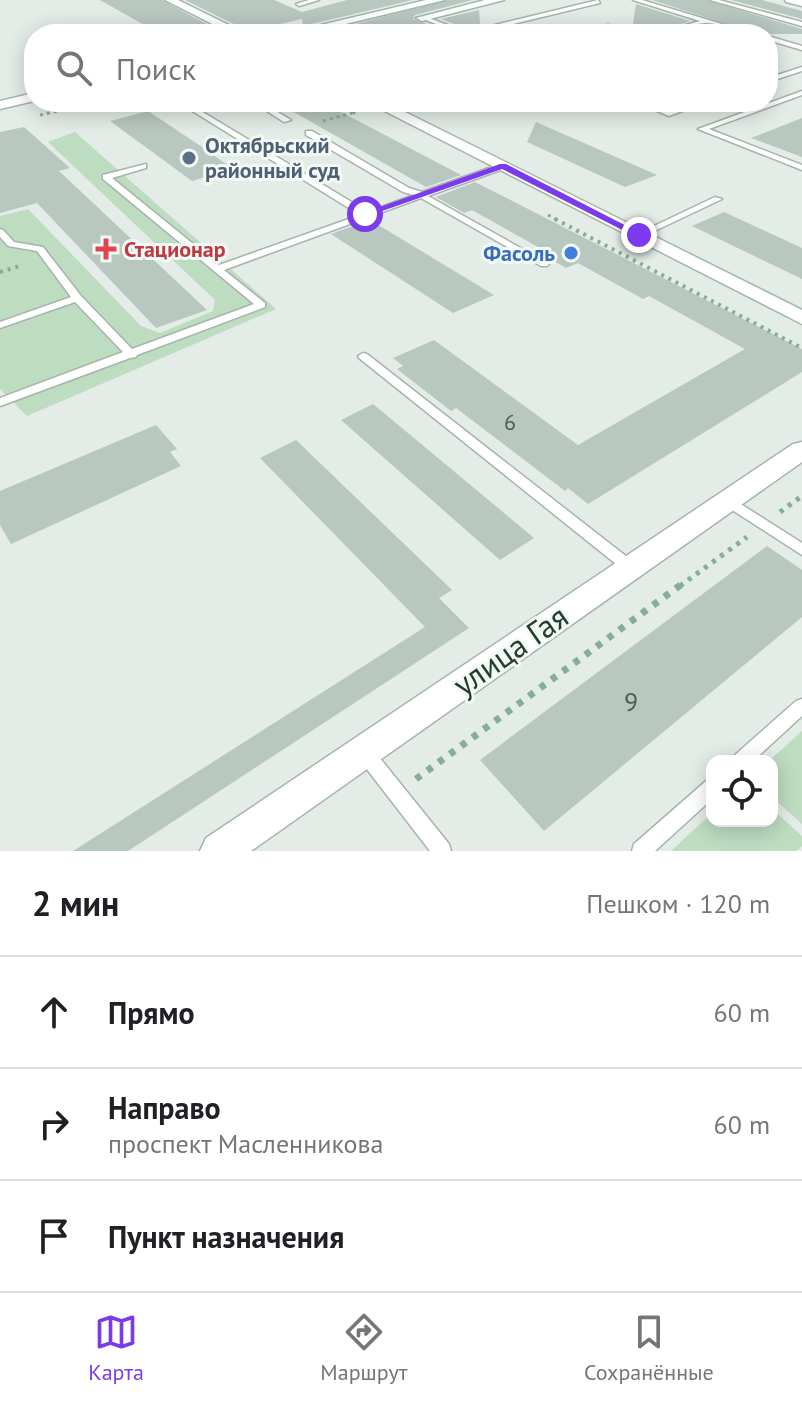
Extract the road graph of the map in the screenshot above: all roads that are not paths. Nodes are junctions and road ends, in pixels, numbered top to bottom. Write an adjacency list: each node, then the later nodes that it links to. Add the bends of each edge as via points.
1 (170, 0): 14 (main road)
2 (316, 0): 10 (lane)
3 (440, 0): 15 (main road)
4 (499, 0): 11 (main road)
5 (593, 0): 17 (lane, via 598,2)
6 (636, 0): 13 (lane)
7 (713, 0): 20 (lane)
8 (790, 0): 9 (main road)
9 (802, 3)
10 (299, 4)
11 (424, 18): 12 (main road); 16 (lane)
12 (410, 21)
13 (706, 21): 18 (lane); 19 (lane)
14 (220, 24)
15 (333, 24)
16 (440, 24)
17 (507, 24)
18 (695, 24)
19 (717, 24)
20 (802, 24)
21 (778, 41): 22 (lane)
22 (802, 48)
23 (802, 69): 24 (lane)
24 (778, 77)
25 (802, 93): 27 (lane)
26 (24, 99): 28 (main road)
27 (778, 102)
28 (0, 105)
29 (197, 112): 40 (lane)
30 (273, 112): 33 (lane)
31 (392, 112): 36 (main road)
32 (749, 112): 37 (lane, via 702,129)
33 (287, 120)
34 (309, 133): 38 (lane)
35 (143, 166): 44 (lane, via 106,177)
36 (503, 166): 38 (lane); 42 (main road)
37 (802, 168)
38 (419, 194): 40 (lane); 43 (lane)
39 (718, 199): 42 (lane)
40 (365, 214): 44 (lane)
41 (0, 232): 45 (lane, via 11,244 40,249)
42 (639, 235): 46 (main road)
43 (544, 264)
44 (217, 269): 48 (lane, via 261,305)
45 (77, 298): 47 (lane); 48 (lane)
46 (802, 318)
47 (0, 325)
48 (132, 355): 50 (lane)
49 (363, 356): 54 (lane)
50 (0, 402)
51 (802, 450): 52 (main road, улица Гая)
52 (728, 501): 53 (lane); 54 (main road, улица Гая)
53 (802, 550)
54 (631, 568): 56 (main road, улица Гая)
55 (802, 706): 57 (lane)
56 (363, 752): 59 (main road, улица Гая); 60 (lane)
57 (748, 755)
58 (706, 792): 61 (lane)
59 (219, 851)
60 (442, 851)
61 (641, 851)

